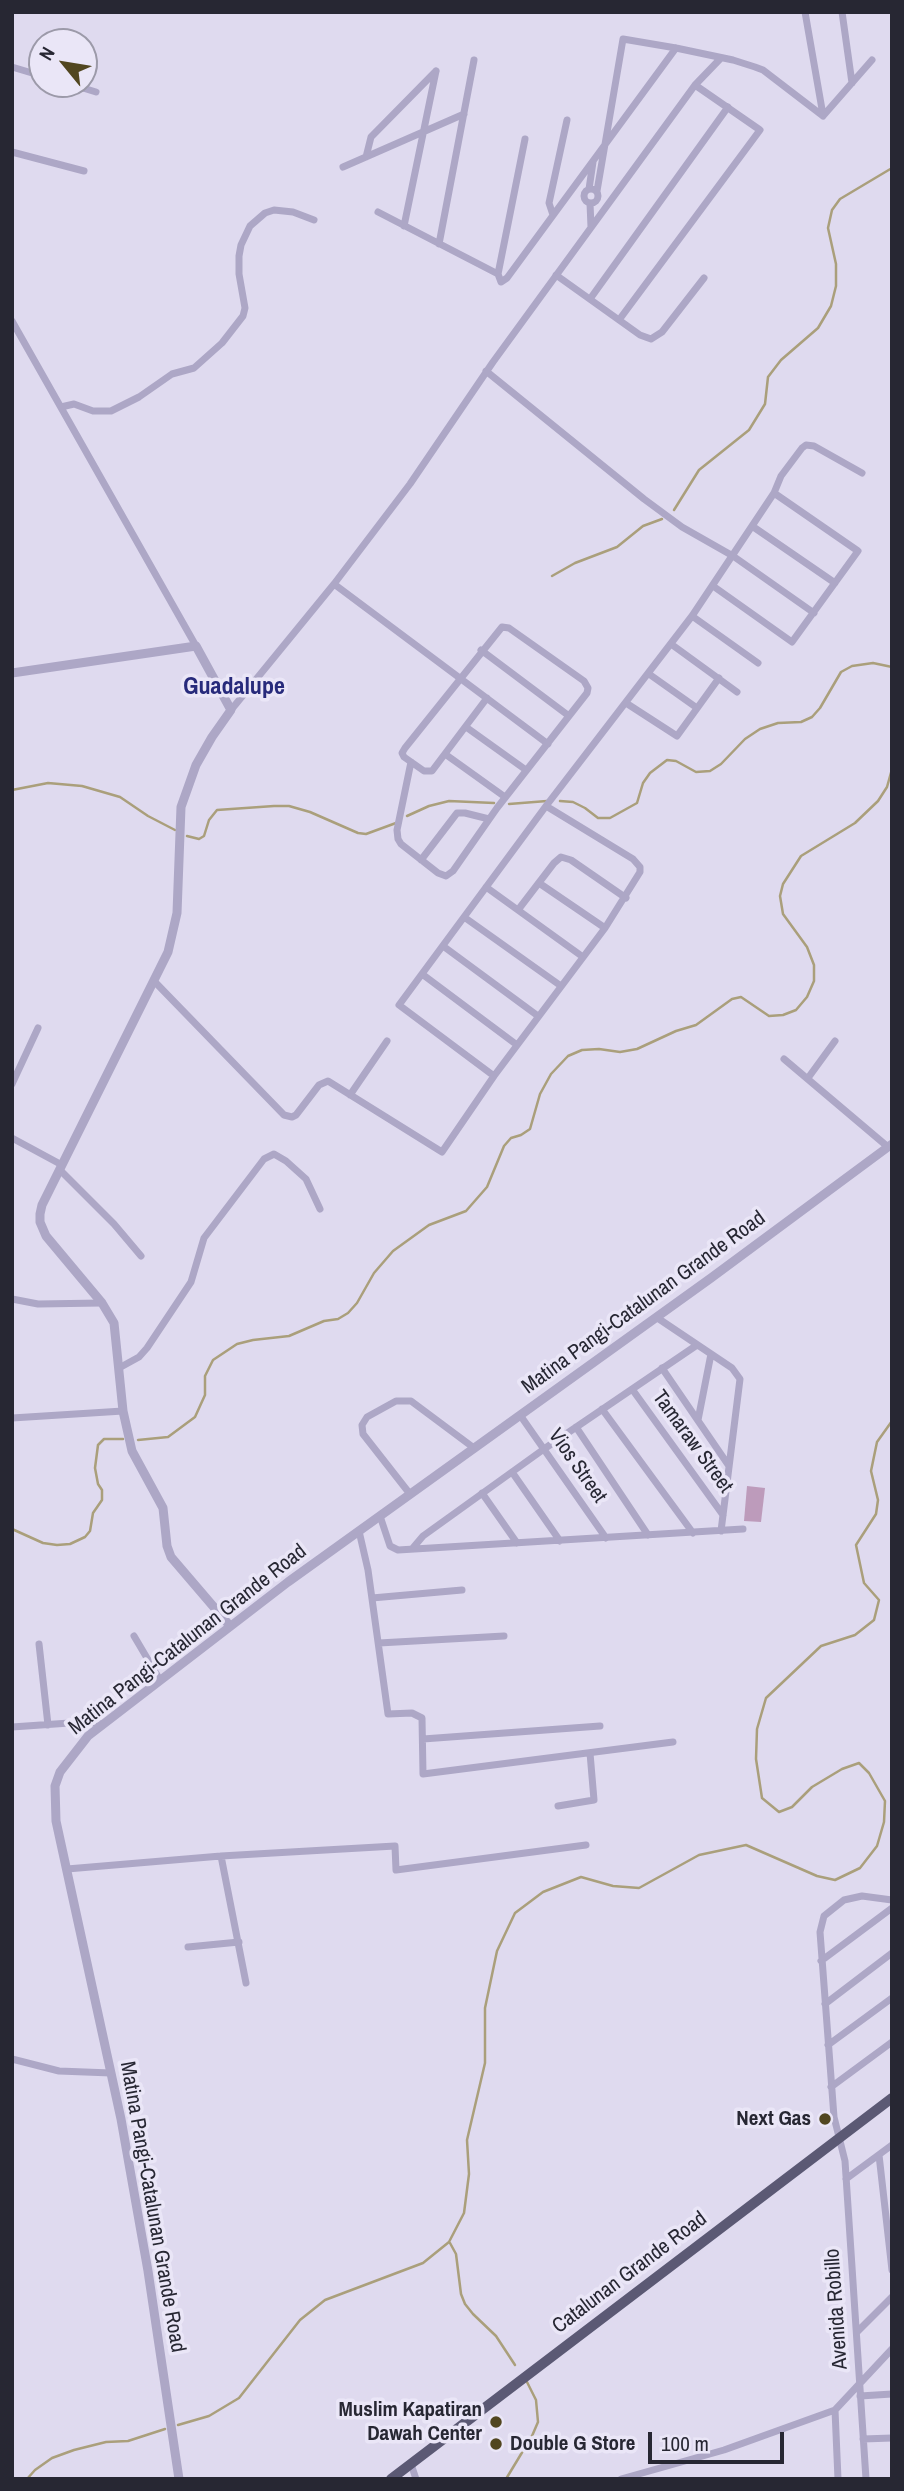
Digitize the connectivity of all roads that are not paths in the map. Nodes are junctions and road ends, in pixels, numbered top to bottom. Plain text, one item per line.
1 (805, 12) edge
2 (842, 12) edge
3 (676, 48) junction
4 (722, 58) junction
5 (474, 60) dead end
6 (872, 60) dead end
7 (852, 83) junction
8 (695, 85) junction
9 (728, 107) junction
10 (464, 114) junction
11 (823, 116) junction
12 (567, 120) dead end
13 (423, 132) junction
14 (525, 139) dead end
15 (603, 146) junction
16 (12, 152) edge
17 (366, 157) junction
18 (593, 161) junction
19 (343, 167) dead end
20 (84, 171) dead end
21 (593, 190) junction
22 (594, 202) junction
23 (606, 207) junction
24 (378, 212) dead end
25 (553, 215) junction
26 (314, 220) dead end
27 (404, 226) junction
28 (591, 227) junction
29 (439, 244) junction
30 (498, 274) junction
31 (556, 275) junction
32 (704, 278) dead end
33 (590, 299) junction
34 (619, 320) junction
35 (12, 321) edge
36 (486, 371) junction
37 (61, 407) junction
38 (862, 473) dead end
39 (774, 493) junction
40 (752, 526) junction
41 (733, 556) junction
42 (835, 583) junction
43 (334, 584) junction
44 (713, 586) junction
45 (814, 613) junction
46 (692, 617) junction
47 (671, 644) junction
48 (196, 646) junction
49 (481, 650) junction
50 (758, 663) dead end
51 (12, 673) edge
52 (649, 674) junction
53 (459, 678) junction
54 (719, 678) junction
55 (737, 692) dead end
56 (487, 698) junction
57 (626, 703) junction
58 (697, 708) junction
59 (231, 710) junction
60 (569, 716) junction
61 (466, 727) junction
62 (548, 744) junction
63 (445, 754) junction
64 (411, 762) junction
65 (526, 771) junction
66 (505, 797) junction
67 (546, 806) junction
68 (489, 819) junction
69 (421, 860) junction
70 (538, 883) junction
71 (486, 887) junction
72 (626, 898) junction
73 (518, 910) junction
74 (464, 917) junction
75 (605, 928) junction
76 (443, 946) junction
77 (583, 957) junction
78 (422, 974) junction
79 (154, 981) junction
80 (561, 986) junction
81 (538, 1016) junction
82 (38, 1028) dead end
83 (387, 1041) dead end
84 (835, 1041) dead end
85 (517, 1045) junction
86 (784, 1059) dead end
87 (494, 1076) junction
88 (808, 1078) junction
89 (12, 1084) edge
90 (350, 1094) junction
91 (12, 1138) edge
92 (890, 1145) edge
93 (61, 1168) junction
94 (320, 1209) dead end
95 (141, 1256) dead end
96 (12, 1300) edge
97 (102, 1303) junction
98 (656, 1317) junction
99 (697, 1345) junction
100 (711, 1354) junction
101 (119, 1368) junction
102 (662, 1368) junction
103 (632, 1389) junction
104 (603, 1409) junction
105 (123, 1410) junction
106 (520, 1415) junction
107 (12, 1418) edge
108 (698, 1420) junction
109 (576, 1427) junction
110 (474, 1448) junction
111 (544, 1449) junction
112 (729, 1466) junction
113 (512, 1472) junction
114 (482, 1493) junction
115 (410, 1494) junction
116 (723, 1515) junction
117 (380, 1516) junction
118 (744, 1530) dead end
119 (359, 1531) junction
120 (721, 1531) junction
121 (693, 1533) junction
122 (648, 1535) junction
123 (606, 1538) junction
124 (560, 1541) junction
125 (517, 1544) junction
126 (412, 1549) junction
127 (462, 1590) dead end
128 (372, 1598) junction
129 (230, 1626) junction
130 (134, 1636) dead end
131 (504, 1636) dead end
132 (379, 1643) junction
133 (39, 1644) dead end
134 (160, 1680) junction
135 (103, 1724) junction
136 (48, 1725) junction
137 (600, 1726) dead end
138 (12, 1727) edge
139 (423, 1739) junction
140 (673, 1742) dead end
141 (590, 1753) junction
142 (558, 1806) dead end
143 (586, 1845) dead end
144 (221, 1856) junction
145 (67, 1869) junction
146 (892, 1900) edge
147 (892, 1908) edge
148 (239, 1942) junction
149 (188, 1947) dead end
150 (892, 1953) edge
151 (821, 1961) junction
152 (246, 1983) dead end
153 (892, 1998) edge
154 (825, 2004) junction
155 (892, 2042) edge
156 (828, 2045) junction
157 (12, 2059) edge
158 (111, 2073) junction
159 (831, 2087) junction
160 (892, 2098) edge
161 (840, 2137) junction
162 (892, 2145) edge
163 (879, 2155) junction
164 (846, 2179) junction
165 (892, 2270) edge
166 (892, 2297) edge
167 (857, 2332) junction
168 (892, 2349) edge
169 (859, 2382) junction
170 (892, 2394) edge
171 (860, 2396) junction
172 (835, 2410) junction
173 (892, 2438) edge
174 (863, 2439) junction
175 (411, 2464) junction
176 (179, 2479) edge
177 (391, 2479) edge
178 (416, 2479) edge
179 (621, 2479) edge
180 (838, 2479) edge
181 (866, 2479) edge

1 - 11 street
2 - 7 street
3 - 4 street
3 - 15 street
3 - 15 street
4 - 8 street
4 - 11 street
5 - 10 street
6 - 7 street
7 - 11 street
8 - 9 street
8 - 23 street
9 - 33 street
9 - 34 street
10 - 13 street
10 - 29 street
12 - 25 street
13 - 17 street
13 - 17 street
13 - 27 street
14 - 30 street
15 - 18 street
15 - 21 street
16 - 20 street
17 - 19 street
18 - 21 street
18 - 25 street
21 - 22 street
21 - 22 street
22 - 23 street
22 - 28 street
23 - 28 street
24 - 27 street
25 - 30 street
26 - 37 street
27 - 29 street
28 - 31 street
29 - 30 street
31 - 33 street
31 - 36 street
32 - 34 street
33 - 34 street
35 - 37 street
36 - 41 street
36 - 43 street
37 - 48 street
38 - 39 street
39 - 40 street
39 - 42 street
40 - 41 street
40 - 42 street
41 - 44 street
41 - 45 street
42 - 45 street
43 - 53 street
43 - 59 street
44 - 45 street
44 - 46 street
46 - 47 street
46 - 50 street
47 - 52 street
47 - 54 street
48 - 51 street
48 - 59 street
49 - 53 street
49 - 60 street
49 - 60 street
52 - 57 street
52 - 58 street
53 - 56 street
53 - 64 street
54 - 55 street
54 - 58 street
56 - 61 street
56 - 62 street
57 - 58 street
57 - 67 street
59 - 79 street
60 - 62 street
61 - 63 street
61 - 65 street
62 - 65 street
63 - 64 street
63 - 66 street
64 - 69 street
65 - 66 street
66 - 68 street
67 - 71 street
67 - 72 street
68 - 69 street
68 - 69 street
70 - 72 street
70 - 73 street
70 - 75 street
71 - 73 street
71 - 74 street
72 - 75 street
73 - 77 street
74 - 76 street
74 - 80 street
75 - 77 street
76 - 78 street
76 - 81 street
77 - 80 street
78 - 85 street
78 - 87 street
79 - 90 street
79 - 93 street
80 - 81 street
81 - 85 street
82 - 89 street
83 - 90 street
84 - 88 street
85 - 87 street
86 - 88 street
87 - 90 street
88 - 92 street
91 - 93 street
92 - 98 street, Matina Pangi-Catalunan Grande Road
93 - 95 street
93 - 97 street
94 - 101 street
96 - 97 street
97 - 101 street
98 - 99 street
98 - 106 street, Matina Pangi-Catalunan Grande Road
99 - 100 street
99 - 102 street
100 - 108 street
100 - 112 street
101 - 105 street
102 - 103 street
102 - 108 street
103 - 104 street
103 - 116 street, Tamaraw Street
104 - 109 street
104 - 121 street
105 - 107 street
105 - 129 street
106 - 110 street, Matina Pangi-Catalunan Grande Road
106 - 111 street, Vios Street
108 - 112 street
109 - 111 street
109 - 122 street
110 - 115 street, Matina Pangi-Catalunan Grande Road
110 - 115 street
111 - 113 street
111 - 123 street, Vios Street
112 - 116 street
113 - 114 street
113 - 124 street
114 - 125 street
114 - 126 street
115 - 117 street, Matina Pangi-Catalunan Grande Road
116 - 120 street
117 - 119 street, Matina Pangi-Catalunan Grande Road
117 - 126 street
118 - 120 street
119 - 128 street
119 - 129 street, Matina Pangi-Catalunan Grande Road
120 - 121 street
121 - 122 street
122 - 123 street
123 - 124 street
124 - 125 street
125 - 126 street
127 - 128 street
128 - 132 street
129 - 134 street, Matina Pangi-Catalunan Grande Road
130 - 134 street
131 - 132 street
132 - 139 street
133 - 136 street
134 - 135 street, Matina Pangi-Catalunan Grande Road
135 - 136 street
135 - 145 street, Matina Pangi-Catalunan Grande Road
136 - 138 street
137 - 139 street
139 - 141 street
140 - 141 street
141 - 142 street
143 - 144 street
144 - 145 street
144 - 148 street
145 - 158 street, Matina Pangi-Catalunan Grande Road
146 - 151 street, Avenida Robillo
147 - 151 street
148 - 149 street
148 - 152 street
150 - 154 street
151 - 154 street, Avenida Robillo
153 - 156 street
154 - 156 street, Avenida Robillo
155 - 159 street
156 - 159 street, Avenida Robillo
157 - 158 street
158 - 176 street, Matina Pangi-Catalunan Grande Road
159 - 161 street, Avenida Robillo
160 - 161 main road, Catalunan Grande Road
161 - 164 street, Avenida Robillo
161 - 175 main road, Catalunan Grande Road
162 - 163 street
163 - 164 street
163 - 165 street
164 - 167 street, Avenida Robillo
166 - 167 street
167 - 169 street, Avenida Robillo
168 - 169 street
169 - 171 street, Avenida Robillo
169 - 172 street
170 - 171 street
171 - 174 street, Avenida Robillo
172 - 179 street
172 - 180 street
173 - 174 street
174 - 181 street, Avenida Robillo
175 - 177 main road, Catalunan Grande Road
175 - 178 street

